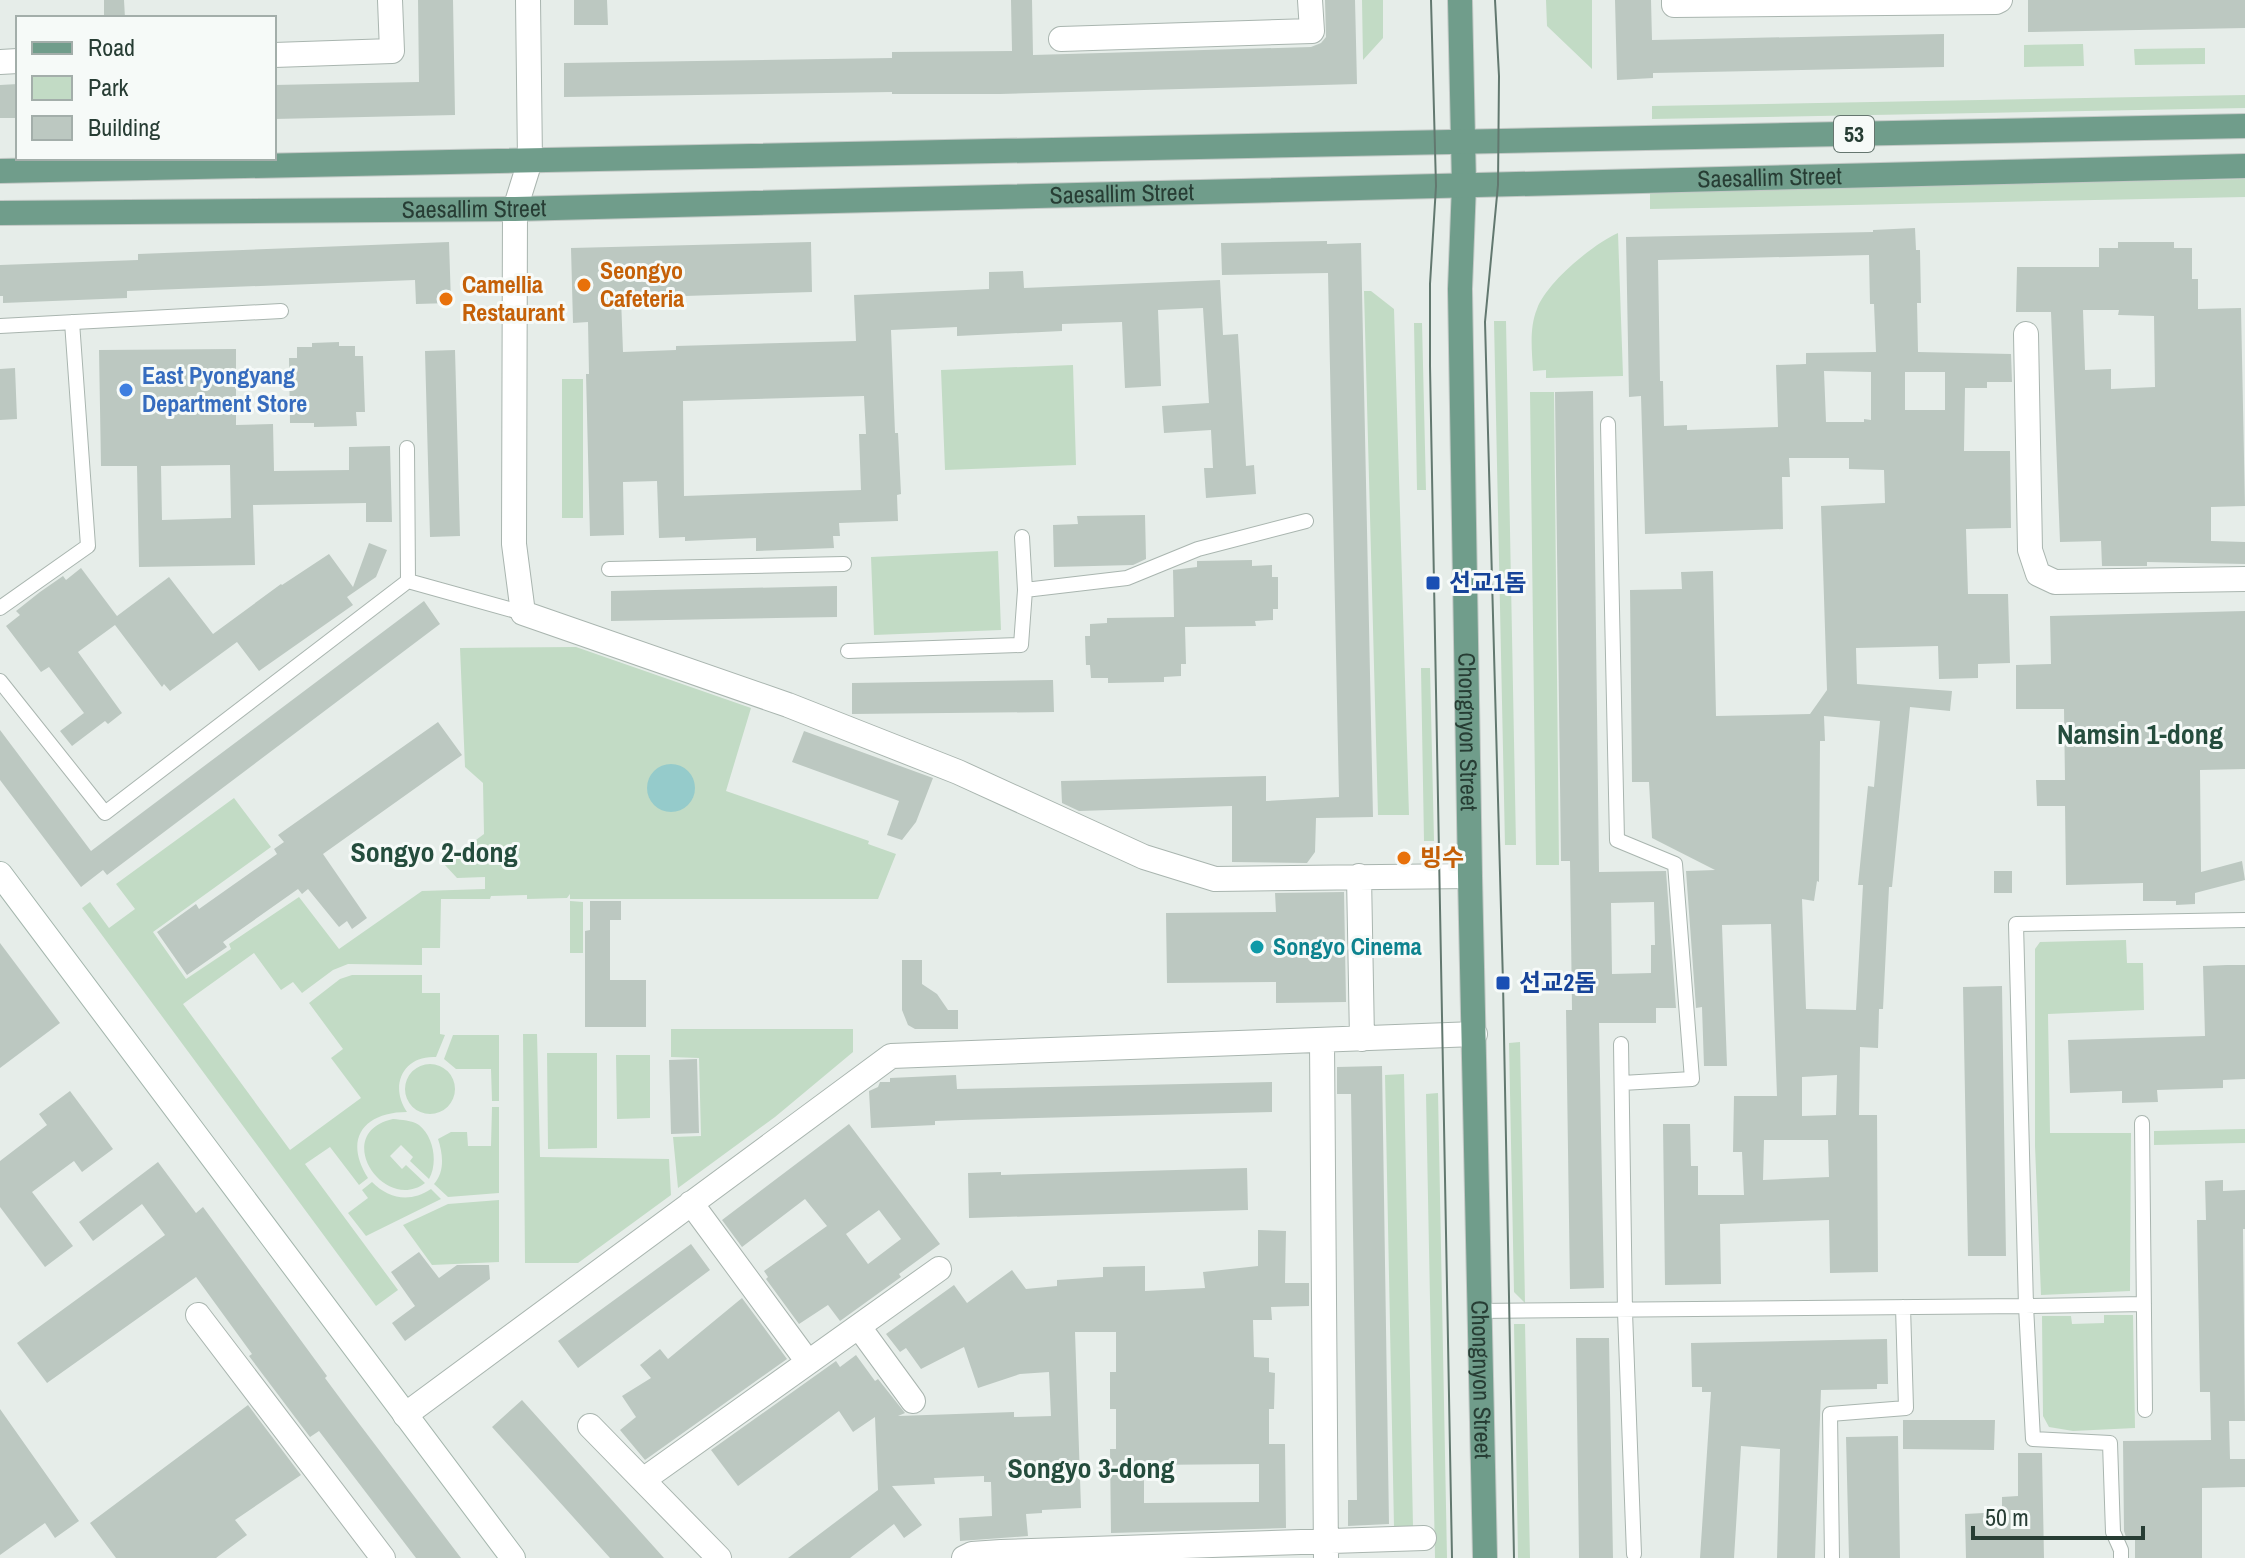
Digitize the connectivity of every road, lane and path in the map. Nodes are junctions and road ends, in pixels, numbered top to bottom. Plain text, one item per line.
1 (390, 0) edge
2 (528, 0) edge
3 (1310, 0) edge
4 (1460, 0) edge
5 (1674, 0) edge
6 (2000, 0) edge
7 (1061, 39) dead end
8 (276, 55) edge
9 (2245, 126) edge
10 (1463, 141) junction
11 (530, 161) junction
12 (2245, 166) edge
13 (0, 171) edge
14 (1464, 185) junction
15 (515, 209) junction
16 (0, 213) edge
17 (281, 311) dead end
18 (72, 322) junction
19 (0, 326) edge
20 (2026, 334) dead end
21 (1608, 424) dead end
22 (407, 448) dead end
23 (1306, 521) dead end
24 (1022, 537) dead end
25 (844, 564) dead end
26 (609, 569) dead end
27 (2245, 579) edge
28 (408, 581) junction
29 (1025, 590) junction
30 (0, 608) edge
31 (523, 613) junction
32 (848, 651) dead end
33 (0, 681) edge
34 (0, 874) edge
35 (1359, 876) junction
36 (1470, 876) junction
37 (2245, 920) edge
38 (1475, 1034) junction
39 (1362, 1039) junction
40 (1322, 1042) junction
41 (1621, 1044) dead end
42 (1622, 1083) junction
43 (2142, 1123) dead end
44 (691, 1203) junction
45 (939, 1269) dead end
46 (2144, 1304) junction
47 (2026, 1306) junction
48 (1903, 1307) junction
49 (1478, 1311) junction
50 (1625, 1312) junction
51 (198, 1315) dead end
52 (859, 1327) junction
53 (808, 1362) junction
54 (913, 1401) dead end
55 (2145, 1410) dead end
56 (405, 1415) junction
57 (590, 1426) dead end
58 (643, 1480) junction
59 (1424, 1538) dead end
60 (1327, 1549) edge
61 (1634, 1554) dead end
62 (383, 1558) edge
63 (513, 1558) edge
64 (719, 1558) edge
65 (964, 1558) edge
66 (1485, 1558) edge
67 (1832, 1558) edge
68 (2121, 1558) edge

1 - 8 street
2 - 11 street
3 - 7 street
4 - 10 main road, Chongnyon Street
5 - 6 street
9 - 10 main road, Saesallim Street / 53
10 - 11 main road, Saesallim Street
10 - 14 main road, Chongnyon Street
11 - 13 main road, Saesallim Street
11 - 15 street
12 - 14 main road, Saesallim Street / 53
14 - 15 main road, Saesallim Street
14 - 36 main road, Chongnyon Street
15 - 16 main road, Saesallim Street
15 - 31 street
17 - 18 lane
18 - 19 lane
18 - 30 lane
20 - 27 street
21 - 42 lane
22 - 28 lane
23 - 29 lane
24 - 29 lane
25 - 26 lane
28 - 31 lane
28 - 33 lane
29 - 32 lane
31 - 35 street
34 - 56 street
35 - 36 street
35 - 39 street
36 - 38 main road, Chongnyon Street
37 - 47 lane
38 - 39 street
38 - 49 main road, Chongnyon Street
39 - 40 street
40 - 44 street
40 - 60 street
41 - 42 lane
42 - 50 lane
43 - 46 lane
44 - 53 street
44 - 56 street
45 - 52 street
46 - 47 lane
46 - 55 lane
47 - 48 lane
47 - 68 lane
48 - 50 lane
48 - 67 lane
49 - 50 lane
49 - 66 main road, Chongnyon Street
50 - 61 lane
51 - 62 street
52 - 53 street
52 - 54 street
53 - 58 street
56 - 63 street
57 - 58 street
58 - 64 street
59 - 60 street
60 - 65 street

